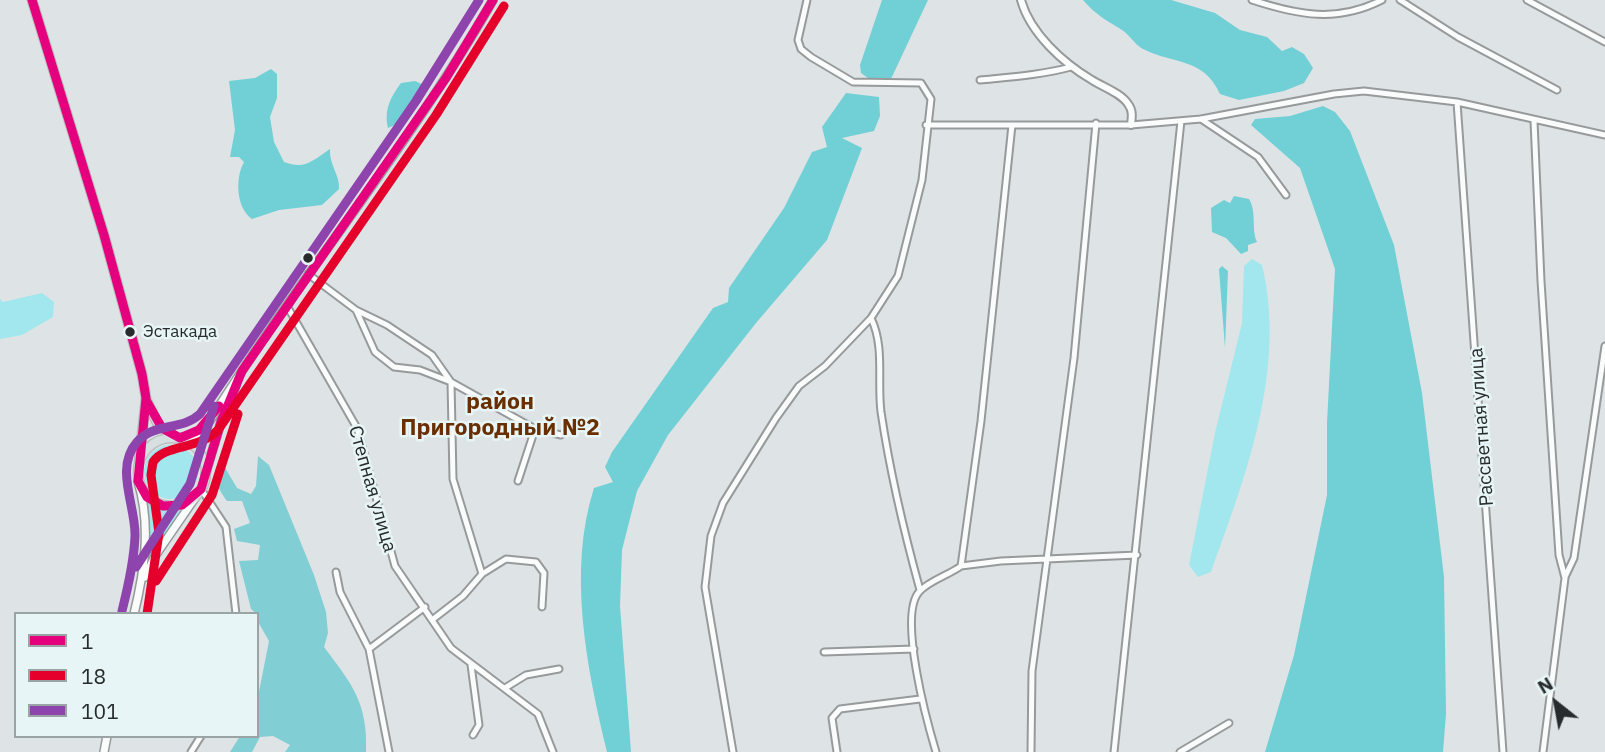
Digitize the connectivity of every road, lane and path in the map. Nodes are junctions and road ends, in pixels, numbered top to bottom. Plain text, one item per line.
1 (32, 0) edge
2 (494, 0) edge
3 (807, 0) edge
4 (1021, 0) edge
5 (1252, 0) edge
6 (1275, 0) edge
7 (1381, 0) edge
8 (1400, 0) edge
9 (1527, 0) edge
10 (1269, 6) junction
11 (1605, 42) edge
12 (1071, 67) junction
13 (980, 80) dead end
14 (1557, 90) dead end
15 (1457, 102) junction
16 (1202, 119) junction
17 (1181, 121) junction
18 (1534, 121) junction
19 (1096, 123) junction
20 (926, 125) junction
21 (1012, 125) junction
22 (1131, 125) junction
23 (1605, 135) edge
24 (1286, 195) dead end
25 (308, 274) junction
26 (287, 306) junction
27 (356, 310) junction
28 (871, 318) junction
29 (1605, 346) edge
30 (242, 371) junction
31 (452, 382) junction
32 (146, 398) junction
33 (535, 429) junction
34 (561, 435) dead end
35 (177, 438) junction
36 (139, 461) junction
37 (205, 475) junction
38 (138, 481) junction
39 (518, 481) dead end
40 (199, 492) junction
41 (1136, 555) junction
42 (1047, 559) junction
43 (961, 566) junction
44 (336, 572) dead end
45 (482, 574) junction
46 (1565, 578) junction
47 (140, 587) junction
48 (920, 590) junction
49 (425, 607) junction
50 (542, 607) dead end
51 (134, 612) edge
52 (236, 612) edge
53 (432, 620) junction
54 (369, 649) junction
55 (914, 649) junction
56 (824, 652) dead end
57 (471, 665) junction
58 (559, 669) dead end
59 (505, 688) junction
60 (920, 699) junction
61 (1229, 723) dead end
62 (474, 735) dead end
63 (389, 752) edge
64 (553, 752) edge
65 (733, 752) edge
66 (837, 752) edge
67 (936, 752) edge
68 (1031, 752) edge
69 (1114, 752) edge
70 (1180, 752) edge
71 (1503, 752) edge
72 (1543, 752) edge

1 - 32 main road
2 - 25 main road
3 - 20 street
4 - 12 street
5 - 10 street
6 - 10 street
7 - 10 street
8 - 14 street
9 - 11 street
12 - 13 street
12 - 22 street
15 - 16 street
15 - 18 street
15 - 71 street, Рассветная улица
16 - 17 street
16 - 24 street
17 - 22 street
17 - 41 street
18 - 23 street
18 - 46 street
19 - 21 street
19 - 22 street
19 - 42 street
20 - 21 street
20 - 28 street
21 - 43 street
25 - 26 main road
25 - 27 street
26 - 30 main road
26 - 49 street, Степная улица
27 - 31 street
27 - 31 street
28 - 48 street
28 - 65 street
29 - 46 street
30 - 35 main road
30 - 37 main road
31 - 33 street
31 - 45 street
32 - 35 main road
32 - 36 main road
33 - 34 street
33 - 39 street
35 - 36 main road
35 - 37 main road
36 - 38 main road
37 - 40 main road
38 - 40 main road
38 - 47 main road
40 - 47 main road
40 - 52 street
41 - 42 street
41 - 69 street
42 - 43 street
42 - 68 street
43 - 48 street
44 - 54 street
45 - 50 street
45 - 53 street
46 - 72 street
47 - 51 main road
48 - 55 street
49 - 53 street, Степная улица
49 - 54 street
53 - 57 street, Степная улица
54 - 63 street
55 - 56 street
55 - 60 street
57 - 59 street, Степная улица
57 - 62 street
58 - 59 street
59 - 64 street, Степная улица
60 - 66 street
60 - 67 street
61 - 70 street

